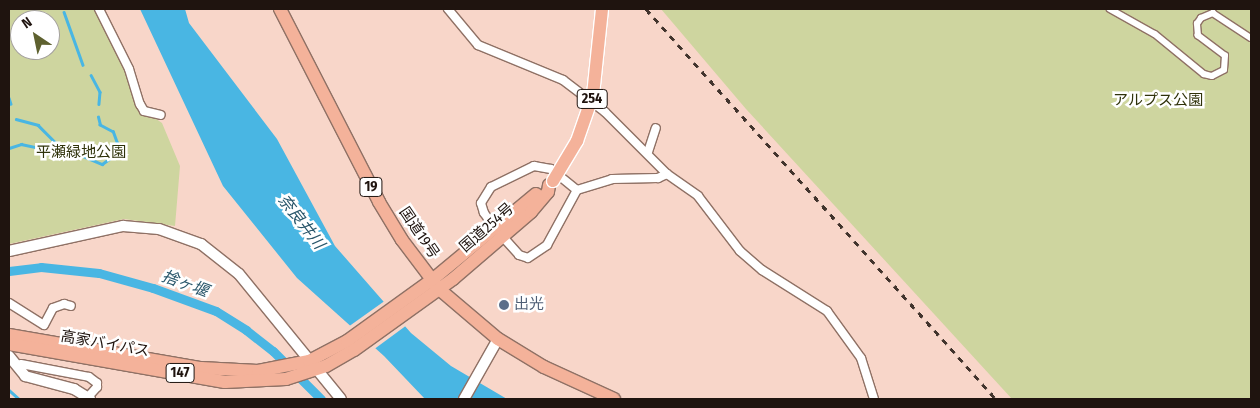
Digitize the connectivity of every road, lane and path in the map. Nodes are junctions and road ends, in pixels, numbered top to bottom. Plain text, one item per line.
1 (99, 9) edge
2 (280, 9) edge
3 (448, 9) edge
4 (602, 9) edge
5 (1110, 9) edge
6 (1251, 38) edge
7 (161, 116) dead end
8 (656, 128) dead end
9 (648, 152) junction
10 (667, 174) junction
11 (576, 190) junction
12 (499, 234) junction
13 (9, 251) edge
14 (430, 288) junction
15 (9, 303) edge
16 (71, 306) dead end
17 (9, 335) edge
18 (498, 339) junction
19 (9, 344) edge
20 (9, 357) edge
21 (21, 364) dead end
22 (314, 365) junction
23 (89, 398) edge
24 (341, 399) edge
25 (464, 399) edge
26 (614, 399) edge
27 (874, 399) edge

1 - 7 street
2 - 14 highway, 国道19号 / 19
3 - 9 street
4 - 12 highway, 国道254号 / 254, bridge
5 - 6 street
8 - 9 street
9 - 10 street
10 - 11 street
10 - 27 street
11 - 12 street
11 - 12 street
12 - 14 highway, 国道254号 / 254
13 - 22 street
14 - 18 highway, 国道19号 / 19
14 - 22 highway, 高家バイパス / 147
15 - 16 street
17 - 22 highway, 高家バイパス / 147
18 - 25 street
18 - 26 highway, 国道19号 / 19
19 - 22 highway, 高家バイパス / 147
20 - 23 street
21 - 23 street
22 - 24 street

